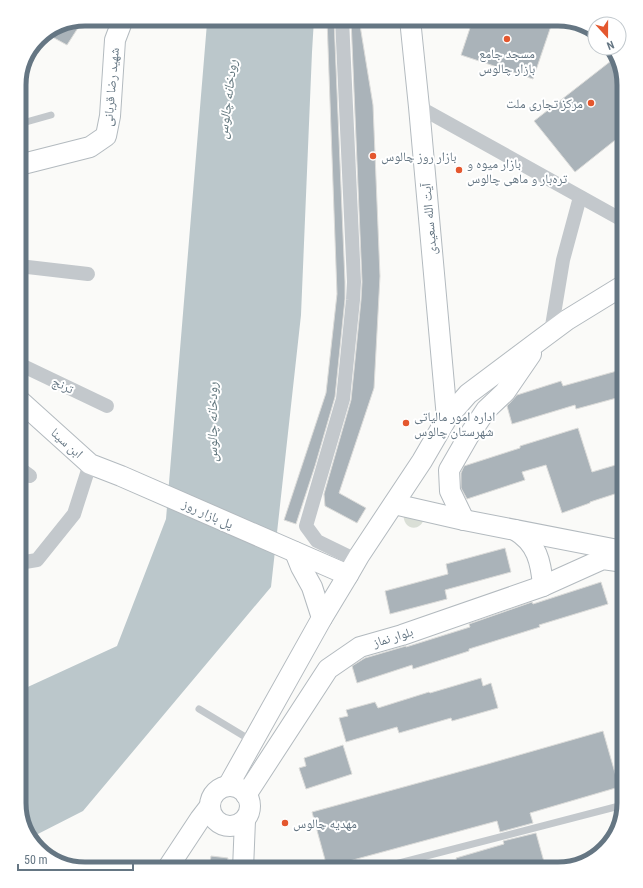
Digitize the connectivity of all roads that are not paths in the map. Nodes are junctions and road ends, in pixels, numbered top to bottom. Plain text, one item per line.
1 (120, 26) edge
2 (342, 26) edge
3 (411, 26) edge
4 (419, 107) junction
5 (51, 115) dead end
6 (26, 122) edge
7 (26, 163) edge
8 (580, 197) junction
9 (617, 217) edge
10 (26, 267) edge
11 (88, 274) dead end
12 (617, 289) edge
13 (546, 336) junction
14 (26, 367) edge
15 (26, 406) edge
16 (107, 406) dead end
17 (447, 418) junction
18 (90, 464) junction
19 (26, 473) edge
20 (30, 476) dead end
21 (121, 476) joint
22 (394, 504) junction
23 (464, 520) junction
24 (515, 530) junction
25 (617, 550) edge
26 (295, 552) junction
27 (617, 561) edge
28 (26, 562) edge
29 (352, 568) junction
30 (543, 586) junction
31 (322, 618) junction
32 (199, 710) dead end
33 (252, 742) junction
34 (228, 786) junction
35 (246, 795) junction
36 (210, 806) junction
37 (617, 807) edge
38 (231, 824) junction
39 (186, 842) junction
40 (172, 862) edge
41 (242, 862) edge
42 (403, 862) edge

1 - 7 main road, شهید رضا قربانی
2 - 29 street
3 - 4 main road, آیت الله سعیدی
4 - 8 street
4 - 17 main road, آیت الله سعیدی
5 - 6 lane
8 - 9 street
8 - 13 street
10 - 11 street
12 - 13 main road
13 - 17 main road
13 - 23 main road
14 - 16 street, ترنج
15 - 18 main road, ابن سینا
17 - 22 main road
18 - 21 main road, ابن سینا
18 - 28 street
19 - 20 street
21 - 26 main road, پل بازار روز
22 - 23 main road
22 - 29 main road
23 - 24 main road
24 - 25 main road
24 - 30 main road
26 - 29 main road
26 - 31 main road
27 - 30 main road, بلوار نماز
29 - 31 main road
30 - 35 main road, بلوار نماز
31 - 33 main road
32 - 33 lane
33 - 34 main road
34 - 35 main road
34 - 36 main road
35 - 38 main road
36 - 38 main road
36 - 39 main road
37 - 42 lane
38 - 39 main road
38 - 41 main road
39 - 40 main road

